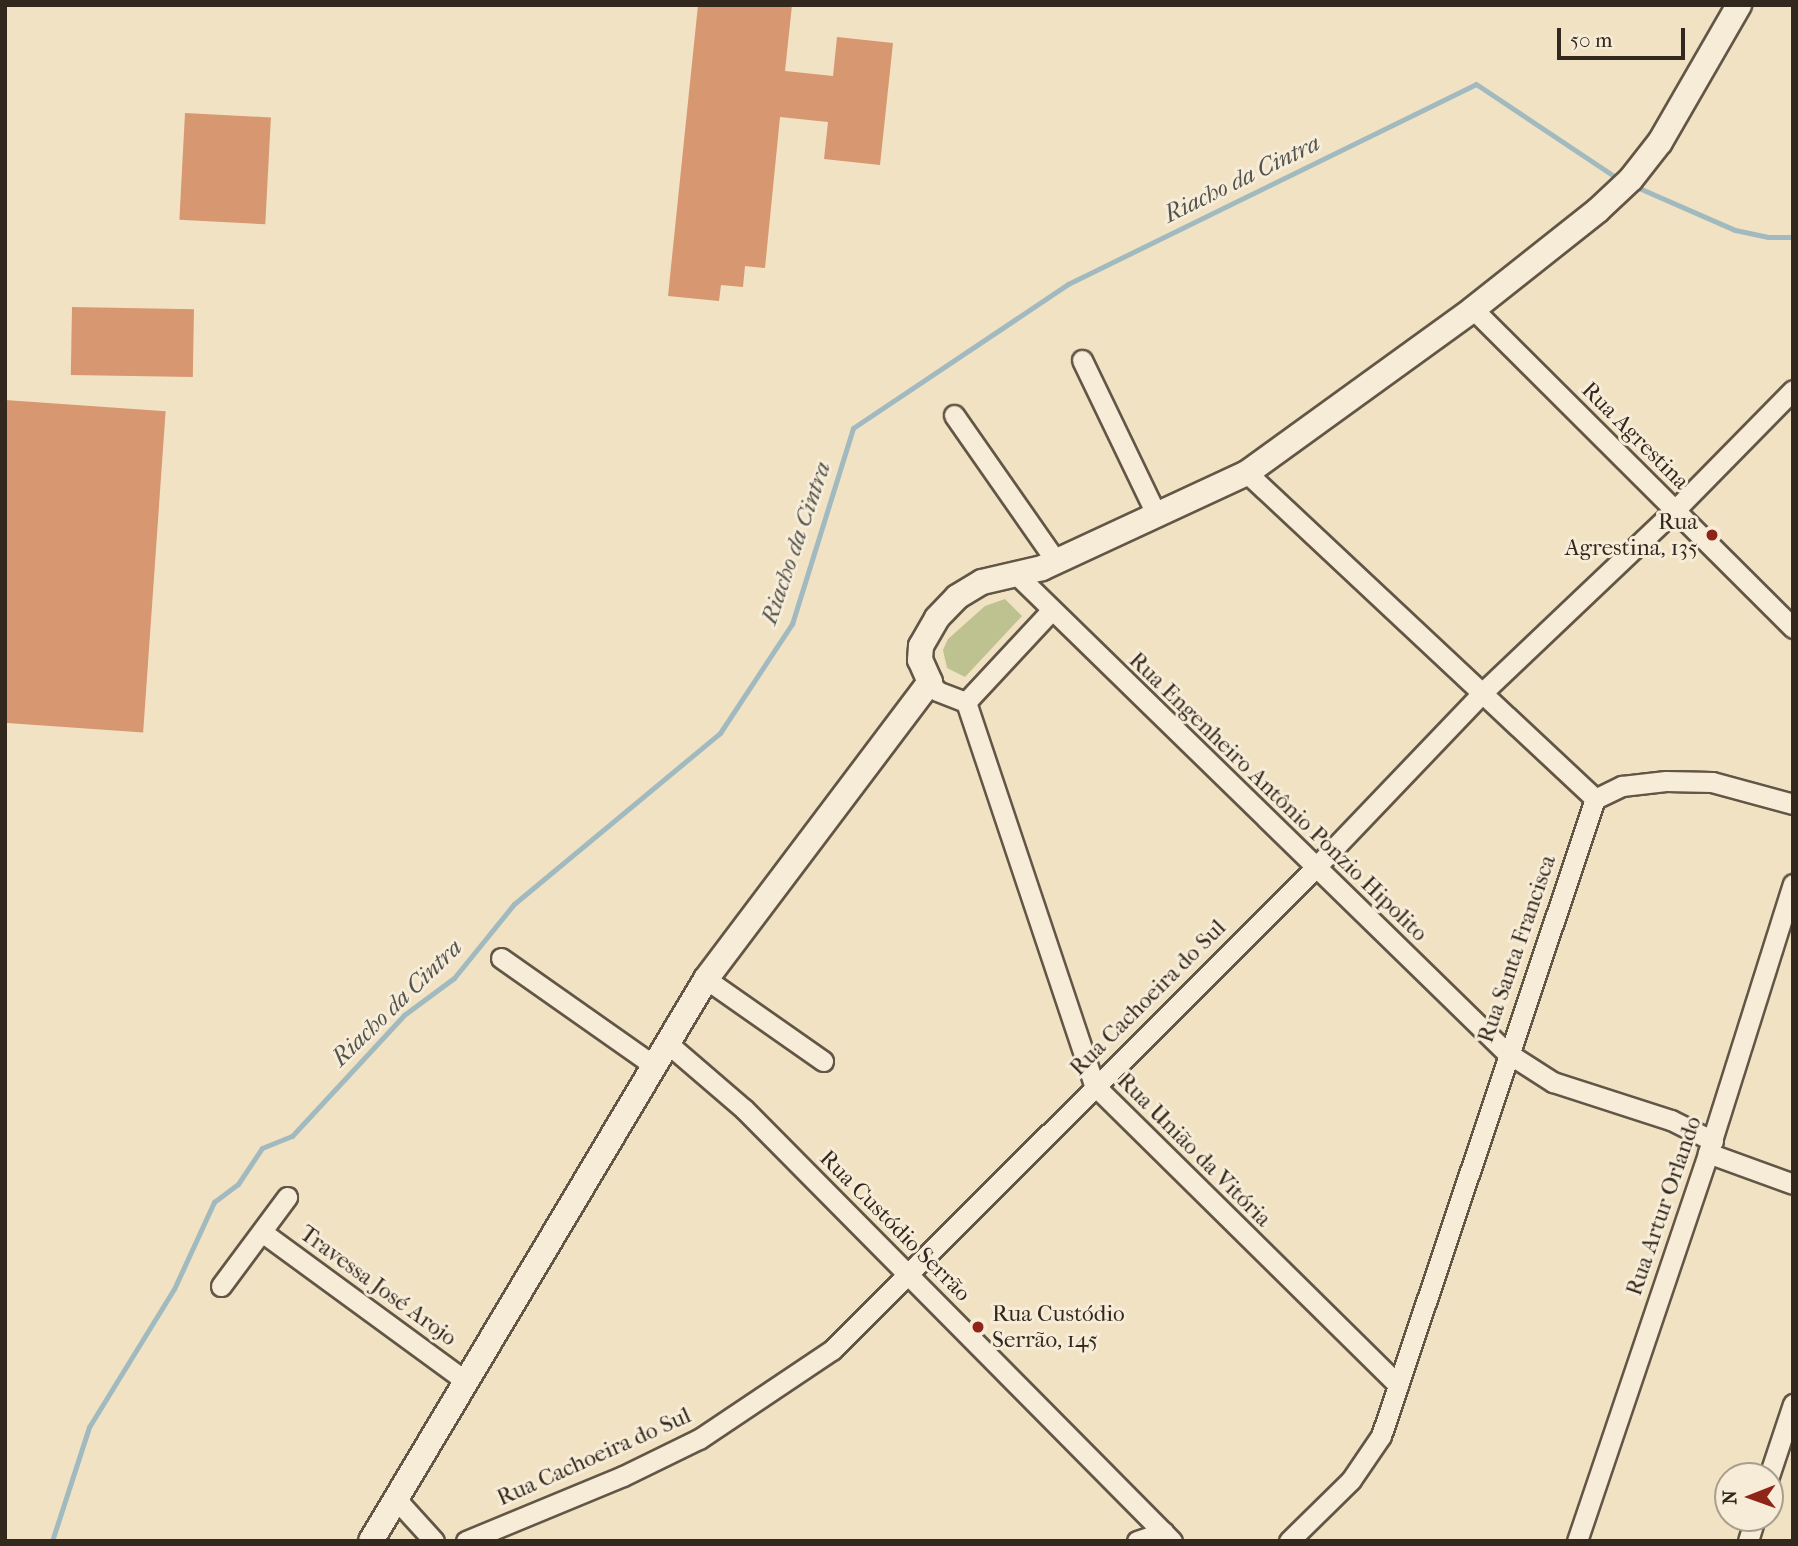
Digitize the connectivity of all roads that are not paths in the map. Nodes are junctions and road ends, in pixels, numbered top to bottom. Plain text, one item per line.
1 (1740, 5) edge
2 (1473, 309) junction
3 (1082, 360) dead end
4 (1793, 390) edge
5 (954, 415) dead end
6 (1247, 473) junction
7 (1675, 510) junction
8 (1156, 514) junction
9 (1056, 561) junction
10 (1017, 575) junction
11 (1051, 611) junction
12 (1793, 628) edge
13 (930, 682) junction
14 (1484, 691) junction
15 (966, 702) junction
16 (1595, 799) junction
17 (1793, 803) edge
18 (1315, 868) junction
19 (1793, 884) edge
20 (501, 958) dead end
21 (706, 979) junction
22 (666, 1042) junction
23 (1506, 1052) junction
24 (823, 1061) dead end
25 (653, 1065) junction
26 (1094, 1085) junction
27 (1711, 1147) junction
28 (1793, 1184) edge
29 (287, 1197) dead end
30 (262, 1232) junction
31 (907, 1273) junction
32 (221, 1286) dead end
33 (464, 1380) junction
34 (1398, 1385) junction
35 (1793, 1404) edge
36 (1786, 1446) edge
37 (1777, 1462) edge
38 (395, 1499) junction
39 (1167, 1536) edge
40 (371, 1541) edge
41 (434, 1541) edge
42 (466, 1541) edge
43 (1137, 1541) edge
44 (1289, 1541) edge
45 (1577, 1541) edge

1 - 2 street
2 - 6 street
2 - 7 street, Rua Agrestina
3 - 8 street
4 - 7 street, Rua Cachoeira do Sul
5 - 9 street
6 - 8 street
6 - 14 street
7 - 12 street, Rua Agrestina
7 - 14 street, Rua Cachoeira do Sul
8 - 9 street
9 - 10 street
10 - 11 street, Rua Engenheiro Antônio Ponzio Hipolito
10 - 13 street
11 - 15 street
11 - 18 street, Rua Engenheiro Antônio Ponzio Hipolito
13 - 15 street
13 - 21 street
14 - 16 street
14 - 18 street, Rua Cachoeira do Sul
15 - 26 street, Rua União da Vitória
16 - 17 street
16 - 23 street, Rua Santa Francisca
18 - 23 street, Rua Engenheiro Antônio Ponzio Hipolito
18 - 26 street, Rua Cachoeira do Sul
19 - 27 street, Rua Artur Orlando
20 - 25 street
21 - 22 street
21 - 24 street
22 - 25 street
22 - 31 street, Rua Custódio Serrão
23 - 27 street, Rua Engenheiro Antônio Ponzio Hipolito
23 - 34 street, Rua Santa Francisca
25 - 33 street
26 - 31 street, Rua Cachoeira do Sul
26 - 34 street, Rua União da Vitória
27 - 28 street, Rua Engenheiro Antônio Ponzio Hipolito
27 - 45 street, Rua Artur Orlando
29 - 30 street, Travessa José Arojo
30 - 32 street, Travessa José Arojo
30 - 33 street, Travessa José Arojo
31 - 39 street, Rua Custódio Serrão
31 - 42 street, Rua Cachoeira do Sul
33 - 38 street
34 - 44 street, Rua Santa Francisca
35 - 36 street
36 - 37 street
38 - 40 street
38 - 41 street
39 - 43 street

